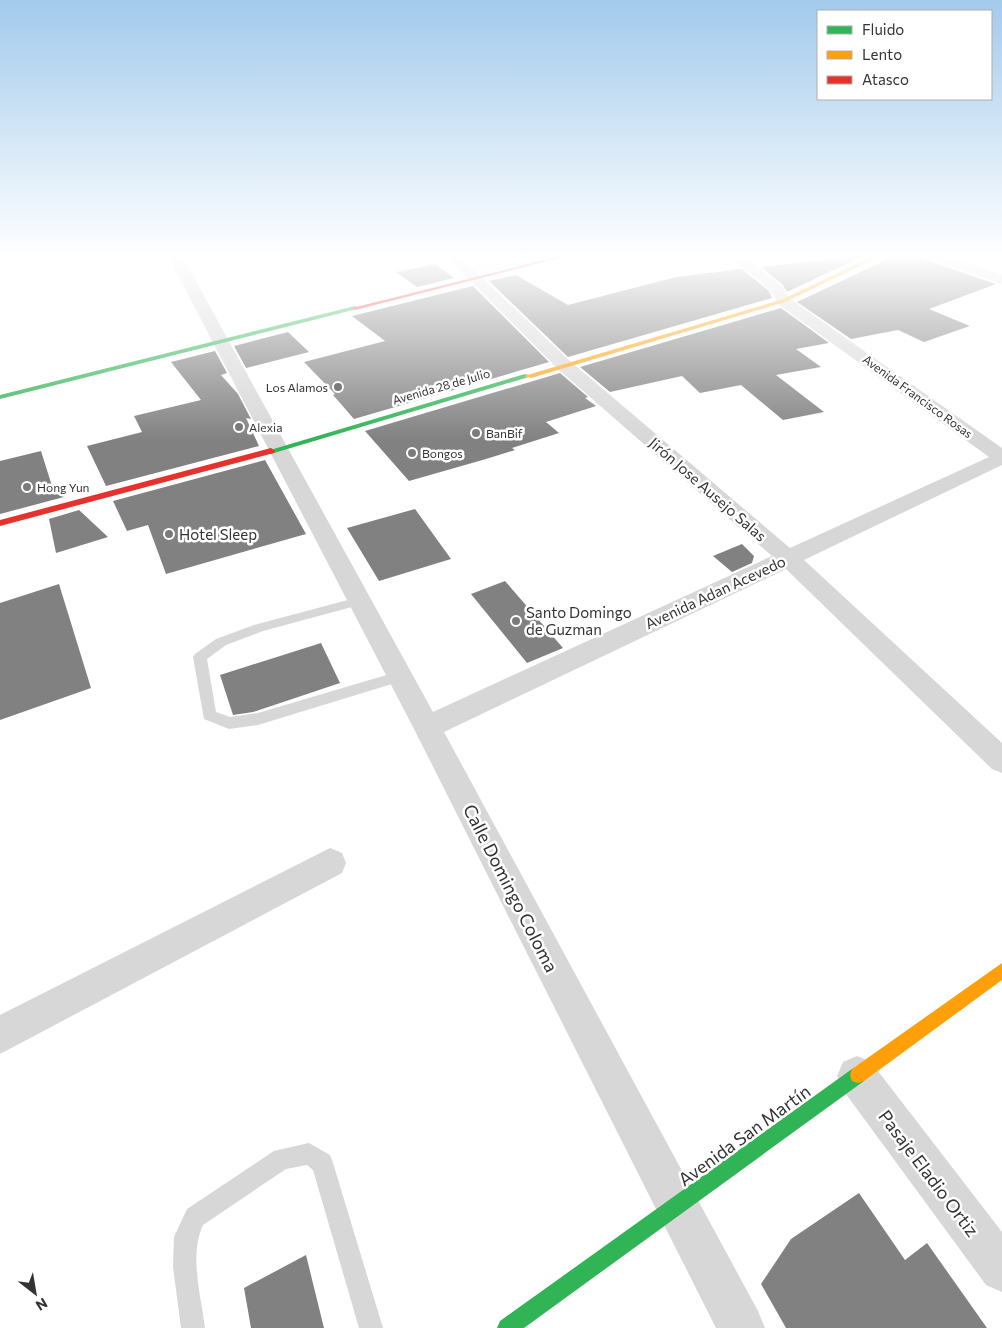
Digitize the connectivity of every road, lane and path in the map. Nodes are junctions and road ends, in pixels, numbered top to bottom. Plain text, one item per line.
1 (206, 316) edge
2 (288, 316) edge
3 (515, 316) edge
4 (732, 316) edge
5 (804, 316) edge
6 (215, 333) junction
7 (564, 365) junction
8 (0, 398) edge
9 (277, 449) junction
10 (1002, 457) edge
11 (0, 523) edge
12 (788, 558) junction
13 (360, 601) junction
14 (400, 676) junction
15 (427, 727) junction
16 (1002, 760) edge
17 (330, 863) dead end
18 (1002, 971) edge
19 (0, 1035) edge
20 (857, 1076) junction
21 (676, 1206) junction
22 (1002, 1269) edge
23 (193, 1328) edge
24 (371, 1328) edge
25 (507, 1328) edge
26 (741, 1328) edge

1 - 6 street, Calle Domingo Coloma
2 - 6 street
3 - 7 street, Jirón Jose Ausejo Salas
4 - 7 street, Avenida 28 de Julio
5 - 10 street, Avenida Francisco Rosas
6 - 8 street
6 - 9 street, Calle Domingo Coloma
7 - 9 street, Avenida 28 de Julio
7 - 12 street, Jirón Jose Ausejo Salas
9 - 11 street, Avenida 28 de Julio
9 - 13 street, Calle Domingo Coloma
10 - 12 street, Avenida Adan Acevedo
12 - 15 street, Avenida Adan Acevedo
12 - 16 street, Jirón Jose Ausejo Salas
13 - 14 street, Calle Domingo Coloma
13 - 14 lane
14 - 15 street, Calle Domingo Coloma
15 - 21 street, Calle Domingo Coloma
17 - 19 street
18 - 20 street, Avenida San Martín
20 - 21 street, Avenida San Martín
20 - 22 street, Pasaje Eladio Ortiz
21 - 25 street, Avenida San Martín
21 - 26 street, Calle Domingo Coloma
23 - 24 lane

